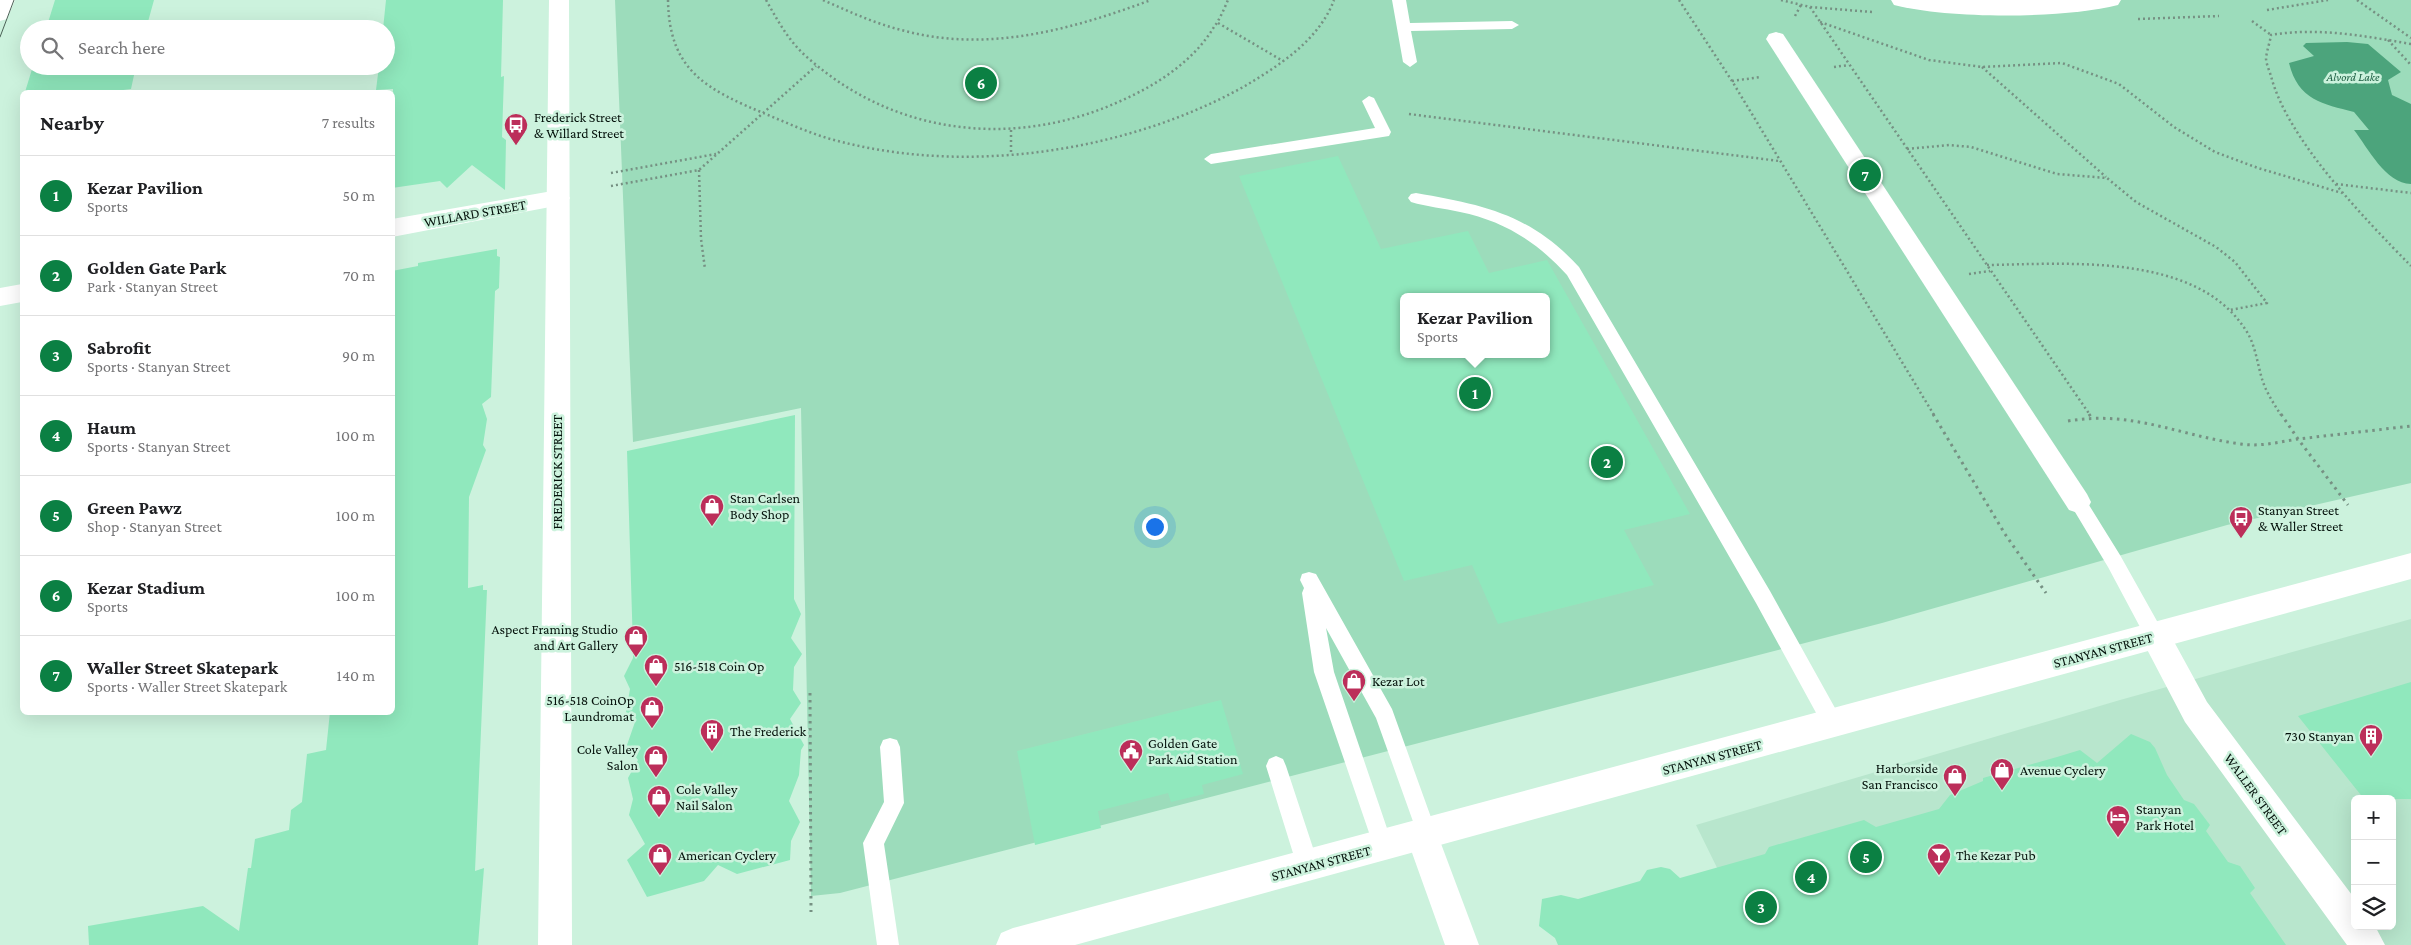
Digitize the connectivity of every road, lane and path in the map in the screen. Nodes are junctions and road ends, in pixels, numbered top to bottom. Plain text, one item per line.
1 (5, 0) edge
2 (559, 0) edge
3 (668, 0) edge
4 (766, 0) edge
5 (823, 0) edge
6 (1151, 0) edge
7 (1228, 0) edge
8 (1334, 0) edge
9 (1399, 0) edge
10 (1679, 0) edge
11 (1901, 0) edge
12 (2111, 0) edge
13 (2328, 0) edge
14 (2357, 0) edge
15 (1810, 7) dead end
16 (2267, 10) dead end
17 (0, 14) edge
18 (2252, 21) dead end
19 (1820, 22) junction
20 (1218, 23) junction
21 (1512, 25) dead end
22 (1404, 27) junction
23 (2271, 35) junction
24 (2411, 38) edge
25 (1776, 39) dead end
26 (2387, 40) junction
27 (2411, 44) edge
28 (1283, 61) junction
29 (1410, 62) dead end
30 (2411, 65) edge
31 (816, 66) junction
32 (1982, 67) junction
33 (1371, 105) joint
34 (763, 113) junction
35 (1011, 130) junction
36 (1907, 149) junction
37 (1011, 153) junction
38 (717, 154) junction
39 (1211, 159) dead end
40 (1780, 161) junction
41 (699, 170) junction
42 (611, 173) dead end
43 (2107, 178) junction
44 (2336, 184) junction
45 (611, 186) dead end
46 (2342, 193) junction
47 (2411, 193) edge
48 (558, 198) junction
49 (1416, 198) dead end
50 (395, 227) edge
51 (1986, 265) junction
52 (2411, 266) edge
53 (705, 269) dead end
54 (20, 293) edge
55 (0, 297) edge
56 (2229, 311) junction
57 (2091, 417) junction
58 (2084, 418) dead end
59 (2411, 426) edge
60 (2298, 439) junction
61 (2078, 502) joint
62 (2348, 505) dead end
63 (2411, 566) edge
64 (2046, 593) dead end
65 (2155, 636) junction
66 (810, 693) dead end
67 (1833, 724) junction
68 (890, 747) dead end
69 (1276, 766) dead end
70 (1424, 835) junction
71 (1384, 846) junction
72 (1308, 866) junction
73 (811, 912) dead end
74 (555, 945) edge
75 (888, 945) edge
76 (1013, 945) edge
77 (1462, 945) edge
78 (2368, 945) edge

1 - 17 main road
2 - 48 main road, FREDERICK STREET
3 - 34 path
4 - 31 path
5 - 6 path
7 - 20 path
8 - 28 path
9 - 22 lane
10 - 40 path
11 - 12 main road
13 - 16 path
14 - 24 path
15 - 19 path
18 - 23 path
19 - 32 path
19 - 36 path
20 - 28 path
20 - 35 path
21 - 22 lane
22 - 29 lane
23 - 26 path
23 - 44 path
25 - 61 street
26 - 27 path
26 - 30 path
28 - 37 path
31 - 34 path
31 - 35 path
32 - 43 path
32 - 46 path
33 - 39 lane
33 - 40 path
34 - 37 path
34 - 38 path
35 - 37 path
36 - 43 path
36 - 51 path
38 - 41 path
38 - 42 path
40 - 64 path
41 - 45 path
41 - 53 path
43 - 56 path
44 - 46 path
44 - 47 path
46 - 52 path
48 - 50 main road, WILLARD STREET
48 - 74 main road, FREDERICK STREET
49 - 67 lane
51 - 56 path
51 - 57 path
54 - 55 main road
56 - 60 path
57 - 58 path
57 - 60 path
59 - 60 path
60 - 62 path
61 - 65 lane
63 - 65 main road, STANYAN STREET
65 - 67 main road, STANYAN STREET
65 - 78 main road, WALLER STREET
66 - 73 path
67 - 70 main road, STANYAN STREET
68 - 75 lane
69 - 72 lane
70 - 71 main road, STANYAN STREET
70 - 71 lane
70 - 77 main road
71 - 72 main road, STANYAN STREET
72 - 76 main road, STANYAN STREET

